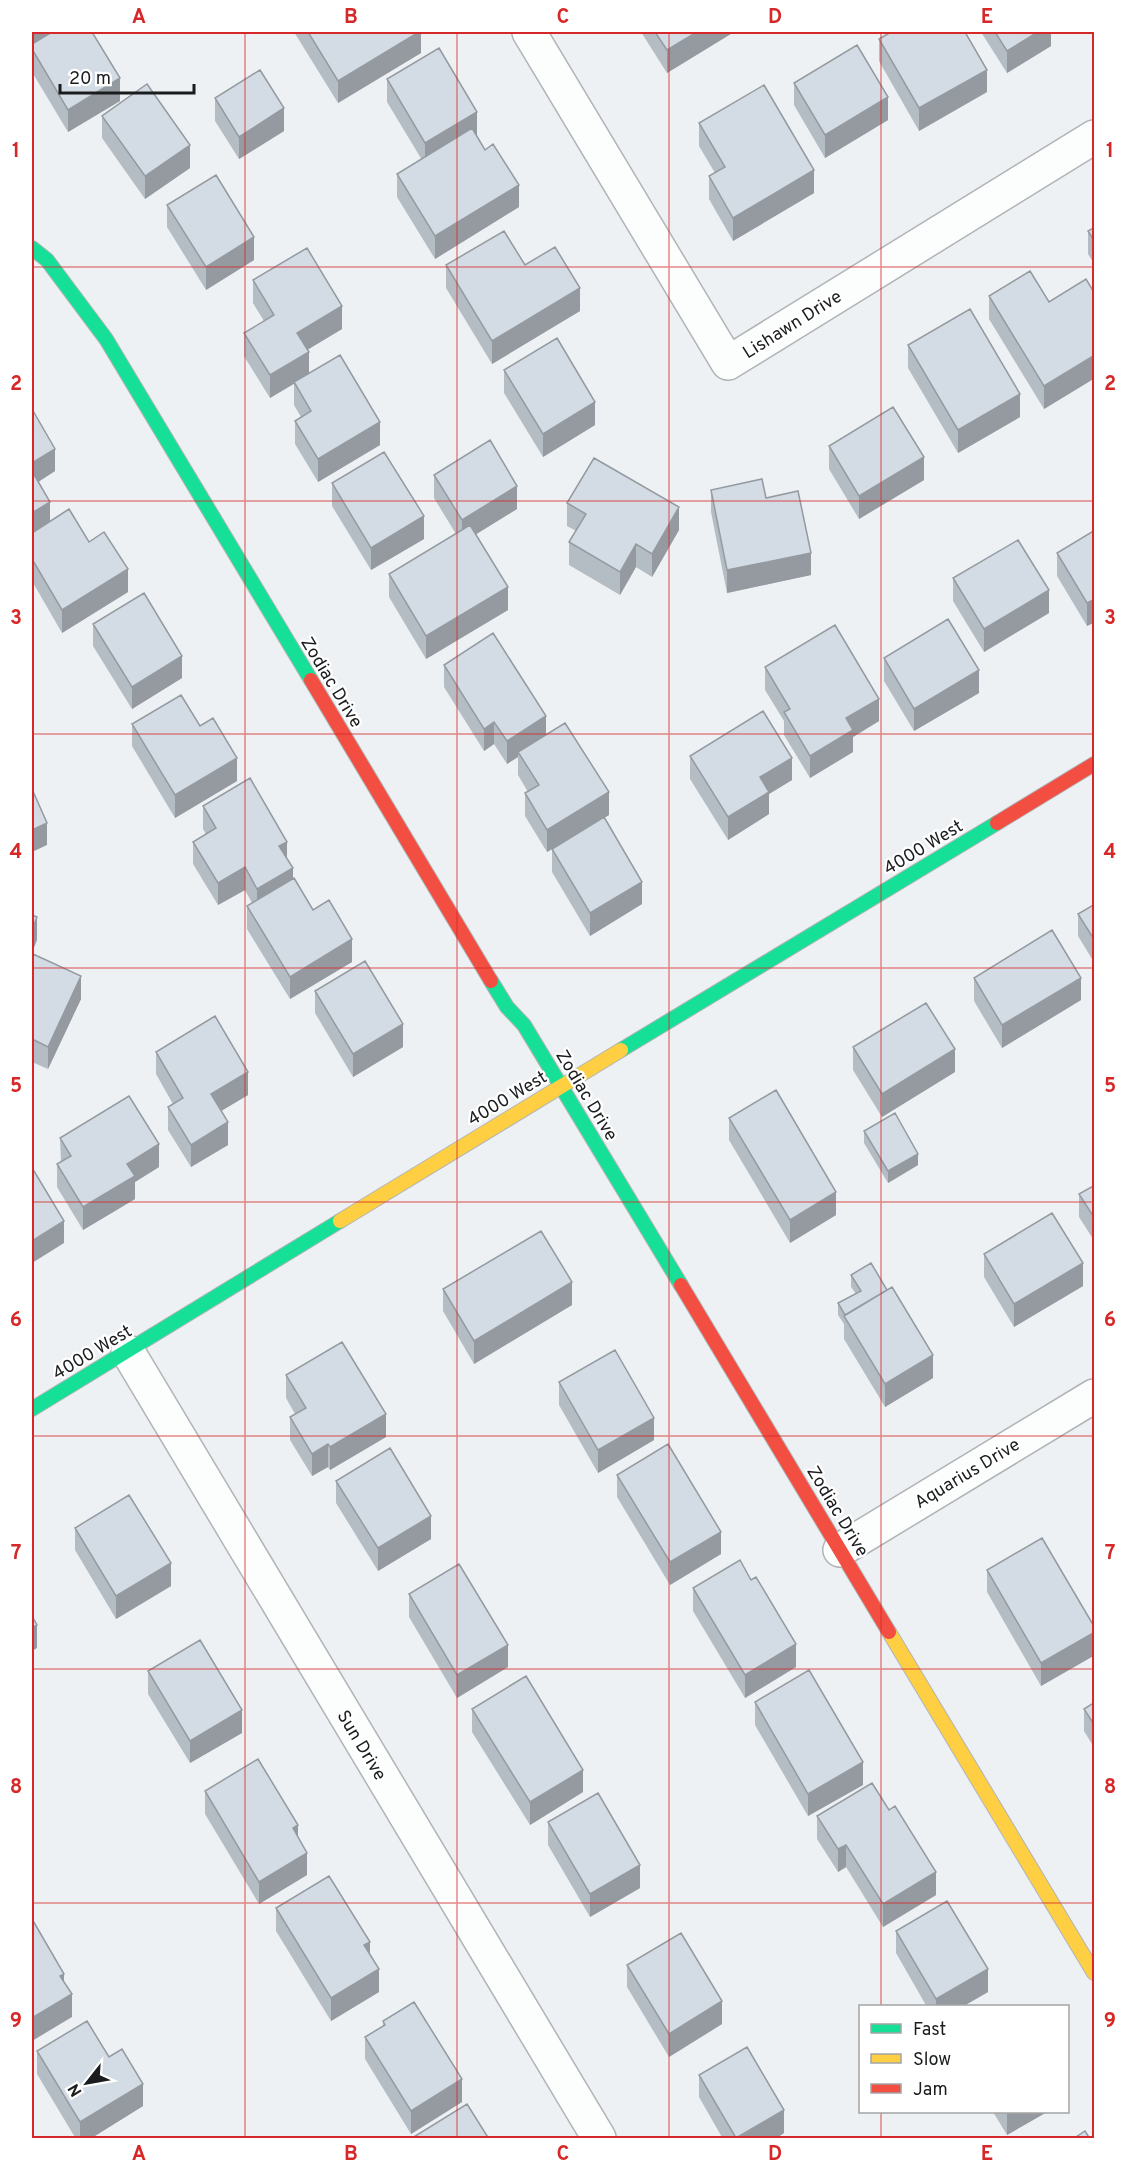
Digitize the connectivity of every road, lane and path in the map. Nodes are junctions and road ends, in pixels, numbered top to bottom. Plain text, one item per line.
1 (529, 32) edge
2 (1095, 137) edge
3 (32, 248) edge
4 (1095, 764) edge
5 (561, 1086) junction
6 (128, 1352) junction
7 (1095, 1396) edge
8 (32, 1409) edge
9 (840, 1550) junction
10 (1095, 1973) edge
11 (599, 2139) edge

1 - 2 street, Lishawn Drive
3 - 5 street, Zodiac Drive
4 - 5 street, 4000 West
5 - 6 street, 4000 West
5 - 9 street, Zodiac Drive
6 - 8 street, 4000 West
6 - 11 street, Sun Drive
7 - 9 street, Aquarius Drive
9 - 10 street, Zodiac Drive

